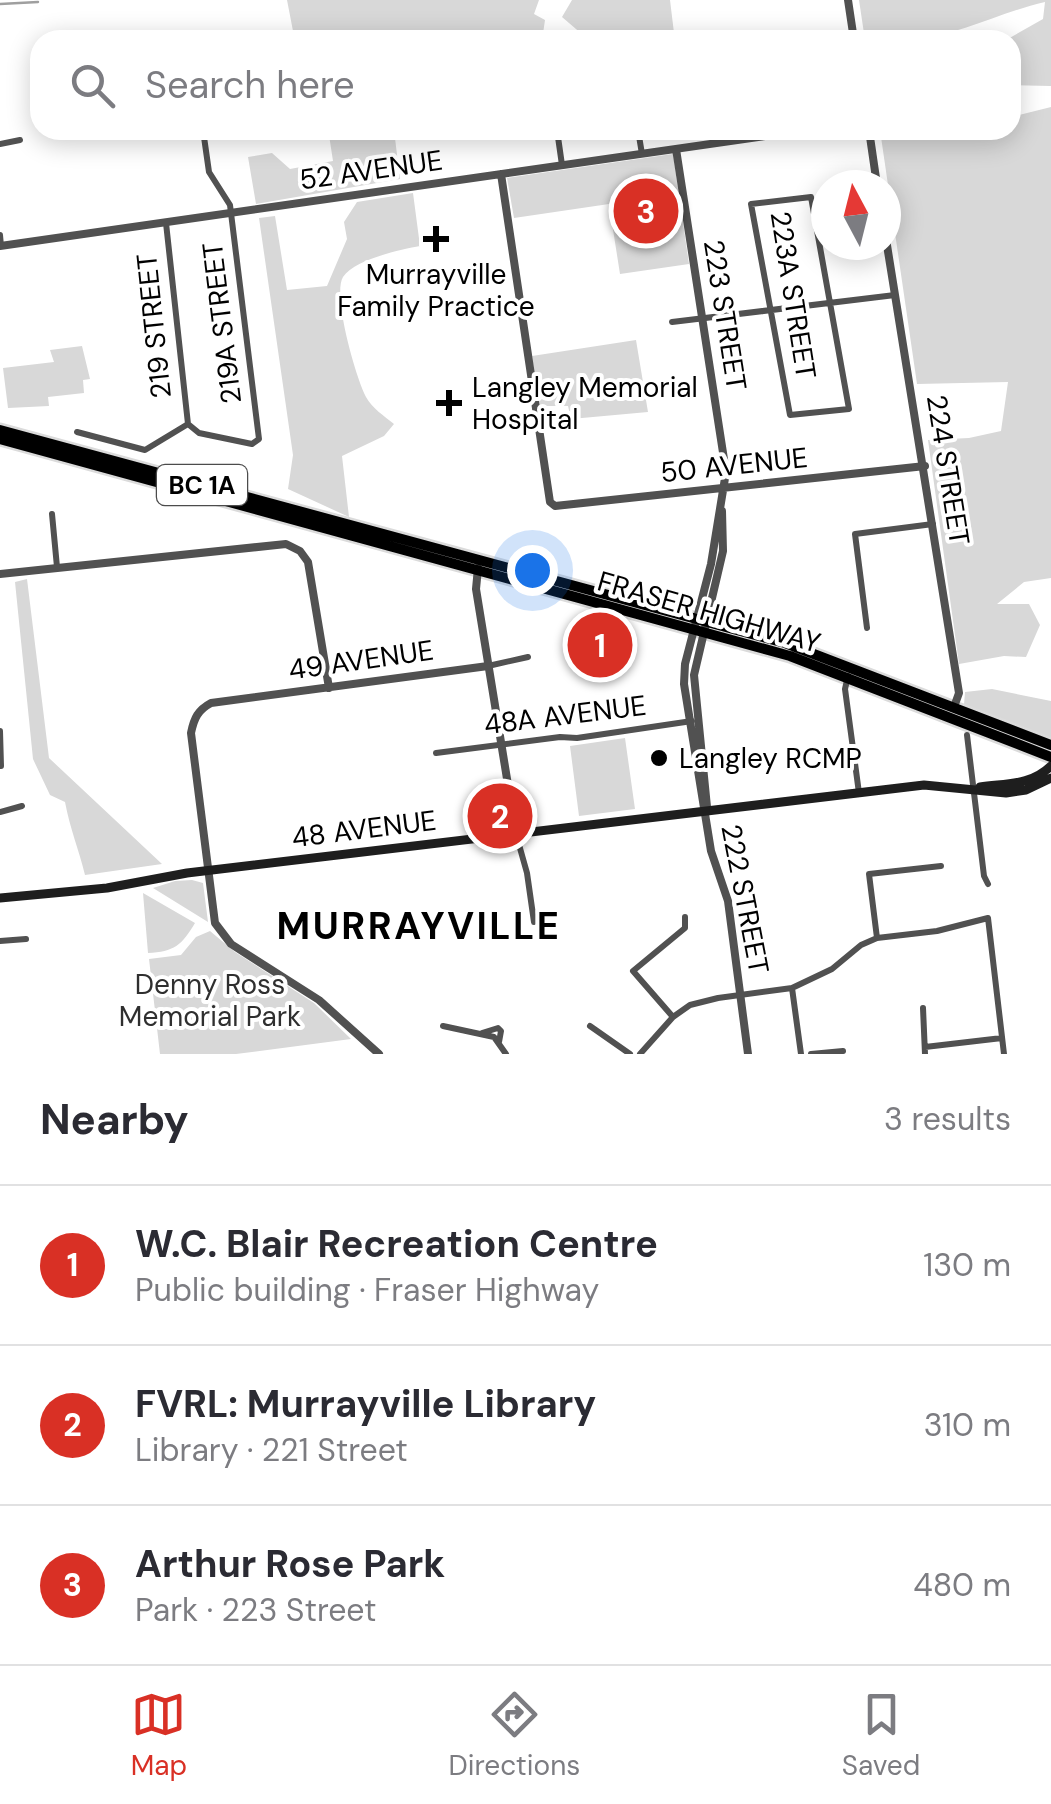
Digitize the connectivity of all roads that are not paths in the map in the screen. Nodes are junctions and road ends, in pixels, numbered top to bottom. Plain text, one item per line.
1 (848, 0) edge
2 (852, 30) edge
3 (20, 140) dead end
4 (204, 140) edge
5 (558, 140) edge
6 (640, 140) edge
7 (723, 140) edge
8 (871, 140) edge
9 (0, 144) edge
10 (676, 149) junction
11 (642, 154) junction
12 (562, 165) junction
13 (876, 170) edge
14 (500, 174) junction
15 (231, 213) junction
16 (166, 223) junction
17 (0, 235) edge
18 (1, 246) edge
19 (889, 260) edge
20 (895, 294) junction
21 (831, 303) junction
22 (772, 310) junction
23 (703, 318) junction
24 (672, 322) dead end
25 (188, 424) junction
26 (0, 430) edge
27 (77, 432) dead end
28 (0, 439) edge
29 (925, 466) junction
30 (723, 489) junction
31 (52, 514) dead end
32 (934, 524) junction
33 (57, 567) junction
34 (478, 568) junction
35 (0, 574) edge
36 (700, 624) junction
37 (867, 628) dead end
38 (528, 657) dead end
39 (488, 666) junction
40 (848, 676) junction
41 (329, 688) junction
42 (954, 707) junction
43 (694, 721) junction
44 (0, 731) edge
45 (967, 734) dead end
46 (501, 745) junction
47 (1051, 745) edge
48 (436, 753) dead end
49 (1051, 757) edge
50 (0, 766) edge
51 (1051, 766) edge
52 (1051, 778) edge
53 (973, 789) junction
54 (859, 792) junction
55 (22, 806) dead end
56 (706, 811) junction
57 (0, 812) edge
58 (516, 834) junction
59 (941, 866) dead end
60 (207, 871) junction
61 (988, 884) dead end
62 (0, 898) edge
63 (685, 917) dead end
64 (534, 922) dead end
65 (876, 938) junction
66 (26, 939) dead end
67 (0, 942) edge
68 (838, 964) junction
69 (845, 973) dead end
70 (792, 988) junction
71 (740, 995) junction
72 (923, 1008) dead end
73 (673, 1017) junction
74 (443, 1026) dead end
75 (590, 1026) dead end
76 (1002, 1038) junction
77 (925, 1050) edge
78 (843, 1051) dead end
79 (378, 1054) edge
80 (506, 1054) edge
81 (630, 1054) edge
82 (640, 1054) edge
83 (748, 1054) edge
84 (801, 1054) edge
85 (811, 1054) edge
86 (1004, 1054) edge

1 - 2 street
3 - 9 street
4 - 15 street, 219A STREET
5 - 12 street
6 - 11 street
7 - 10 street, 52 AVENUE
8 - 13 street
10 - 11 street, 52 AVENUE
10 - 23 street, 223 STREET
11 - 12 street, 52 AVENUE
12 - 14 street, 52 AVENUE
14 - 15 street, 52 AVENUE
14 - 30 street, 50 AVENUE
15 - 16 street, 52 AVENUE
15 - 25 street, 219A STREET
16 - 18 street, 52 AVENUE
16 - 25 street, 219 STREET
17 - 18 street
19 - 20 street, 224 STREET
20 - 21 street
20 - 29 street, 224 STREET
21 - 22 street
21 - 22 street, 223A STREET
21 - 22 street, 223A STREET
22 - 23 street
23 - 24 street
23 - 30 street, 223 STREET
25 - 27 street
26 - 36 main road, FRASER HIGHWAY / BC 1A
28 - 34 main road, FRASER HIGHWAY / BC 1A
29 - 30 street, 50 AVENUE
29 - 32 street, 224 STREET
30 - 36 street, 222 STREET
31 - 33 street
32 - 37 street
32 - 42 street, 224 STREET
33 - 35 street
33 - 41 street
34 - 36 main road, FRASER HIGHWAY / BC 1A
34 - 39 street
36 - 40 main road, FRASER HIGHWAY / BC 1A
36 - 42 main road, FRASER HIGHWAY / BC 1A
36 - 43 street, 222 STREET
38 - 39 street, 49 AVENUE
39 - 41 street, 49 AVENUE
39 - 46 street
40 - 49 main road, FRASER HIGHWAY / BC 1A
40 - 54 street
41 - 60 street, 49 AVENUE
42 - 47 main road, FRASER HIGHWAY / BC 1A
43 - 46 street, 48A AVENUE
43 - 56 street, 222 STREET
44 - 50 street
45 - 53 street
46 - 48 street, 48A AVENUE
46 - 58 street
51 - 53 main road, 48 AVENUE
52 - 53 main road, 48 AVENUE
53 - 54 main road, 48 AVENUE
53 - 61 street
54 - 56 main road, 48 AVENUE
55 - 57 street
56 - 58 main road, 48 AVENUE
56 - 71 street, 222 STREET
58 - 60 main road, 48 AVENUE
58 - 64 street
59 - 65 street
60 - 62 main road, 48 AVENUE
60 - 79 street
63 - 73 street
65 - 68 street
65 - 76 street
66 - 67 street
68 - 69 street
68 - 70 street
70 - 71 street
70 - 84 street
71 - 73 street
71 - 83 street, 222 STREET
72 - 77 street
73 - 82 street
74 - 80 street
75 - 81 street
76 - 77 street
76 - 86 street
78 - 85 street

